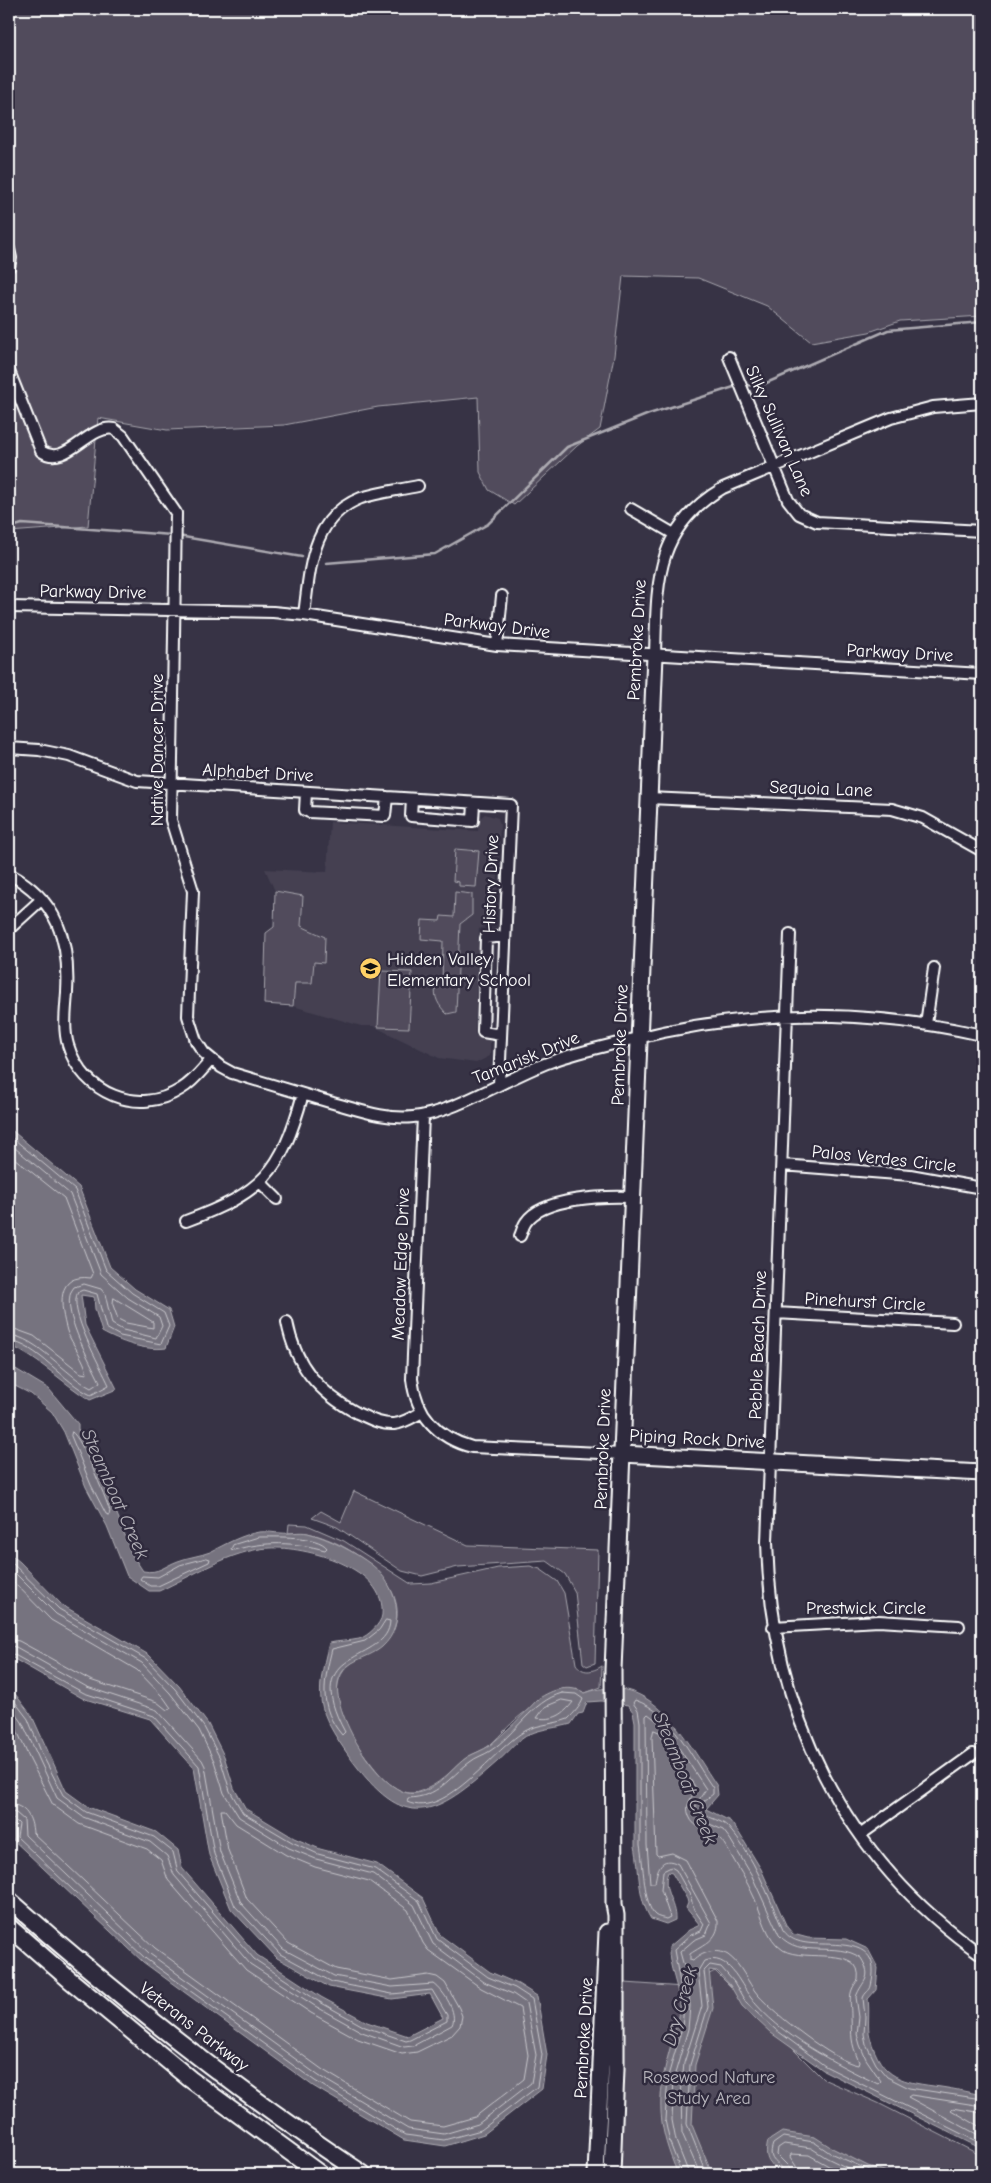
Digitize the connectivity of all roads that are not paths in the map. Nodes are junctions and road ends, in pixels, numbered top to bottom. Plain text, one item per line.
1 (9, 249) edge
2 (9, 267) edge
3 (729, 357) dead end
4 (9, 371) edge
5 (982, 402) edge
6 (774, 466) junction
7 (418, 486) dead end
8 (631, 509) dead end
9 (982, 531) edge
10 (674, 534) junction
11 (502, 596) dead end
12 (9, 607) edge
13 (174, 610) junction
14 (304, 615) junction
15 (497, 646) junction
16 (655, 655) junction
17 (982, 674) edge
18 (9, 748) edge
19 (171, 784) junction
20 (306, 792) junction
21 (387, 797) junction
22 (649, 798) junction
23 (412, 799) junction
24 (474, 802) junction
25 (511, 805) joint
26 (982, 851) edge
27 (9, 874) edge
28 (42, 899) junction
29 (9, 929) edge
30 (790, 934) dead end
31 (505, 936) junction
32 (934, 968) dead end
33 (788, 1015) junction
34 (926, 1024) junction
35 (501, 1035) junction
36 (982, 1035) edge
37 (639, 1036) junction
38 (211, 1060) junction
39 (499, 1084) junction
40 (303, 1094) junction
41 (423, 1116) junction
42 (782, 1165) junction
43 (260, 1182) junction
44 (982, 1188) edge
45 (632, 1197) junction
46 (277, 1199) dead end
47 (186, 1221) dead end
48 (520, 1236) dead end
49 (776, 1313) junction
50 (287, 1322) dead end
51 (953, 1323) dead end
52 (422, 1412) junction
53 (622, 1454) junction
54 (770, 1461) junction
55 (982, 1473) edge
56 (959, 1626) dead end
57 (774, 1627) junction
58 (972, 1754) dead end
59 (860, 1835) junction
60 (9, 1900) edge
61 (614, 1904) junction
62 (9, 1927) edge
63 (982, 1955) edge
64 (320, 2174) edge
65 (363, 2174) edge
66 (596, 2174) edge
67 (612, 2174) edge

1 - 2 street
3 - 6 street, Silky Sullivan Lane
4 - 13 street, Native Dancer Drive
5 - 6 street, Pembroke Drive
6 - 9 street, Silky Sullivan Lane
6 - 10 street, Pembroke Drive
7 - 14 street
8 - 10 street
10 - 16 street, Pembroke Drive
11 - 15 street
12 - 13 street, Parkway Drive
13 - 14 street, Parkway Drive
13 - 19 street, Native Dancer Drive
14 - 15 street, Parkway Drive
15 - 16 street, Parkway Drive
16 - 17 street, Parkway Drive
16 - 22 street, Pembroke Drive
18 - 19 street, Alphabet Drive
19 - 20 street, Alphabet Drive
19 - 38 street, Native Dancer Drive
20 - 21 street, Alphabet Drive
20 - 21 street
21 - 23 street, Alphabet Drive
22 - 26 street, Sequoia Lane
22 - 37 street, Pembroke Drive
23 - 24 street, Alphabet Drive
23 - 24 street
24 - 25 street, Alphabet Drive
25 - 31 street, History Drive
27 - 28 street
28 - 29 street
28 - 38 street
30 - 33 street, Pebble Beach Drive
31 - 35 street, History Drive
31 - 35 street
32 - 34 street
33 - 34 street, Tamarisk Drive
33 - 37 street, Tamarisk Drive
33 - 42 street, Pebble Beach Drive
34 - 36 street, Tamarisk Drive
35 - 39 street, History Drive
37 - 39 street, Tamarisk Drive
37 - 45 street, Pembroke Drive
38 - 40 street, Tamarisk Drive
39 - 41 street, Tamarisk Drive
40 - 41 street, Tamarisk Drive
40 - 43 street
41 - 52 street, Meadow Edge Drive
42 - 44 street, Palos Verdes Circle
42 - 49 street, Pebble Beach Drive
43 - 46 street
43 - 47 street
45 - 48 street
45 - 53 street, Pembroke Drive
49 - 51 street, Pinehurst Circle
49 - 54 street, Pebble Beach Drive
50 - 52 street
52 - 53 street, Piping Rock Drive
53 - 54 street, Piping Rock Drive
53 - 61 street, Pembroke Drive
54 - 55 street, Piping Rock Drive
54 - 57 street, Pebble Beach Drive
56 - 57 street, Prestwick Circle
57 - 59 street, Pebble Beach Drive
58 - 59 street
59 - 63 street, Pebble Beach Drive
60 - 65 main road, Veterans Parkway
61 - 66 street, Pembroke Drive
61 - 67 street, Pembroke Drive
62 - 64 main road

